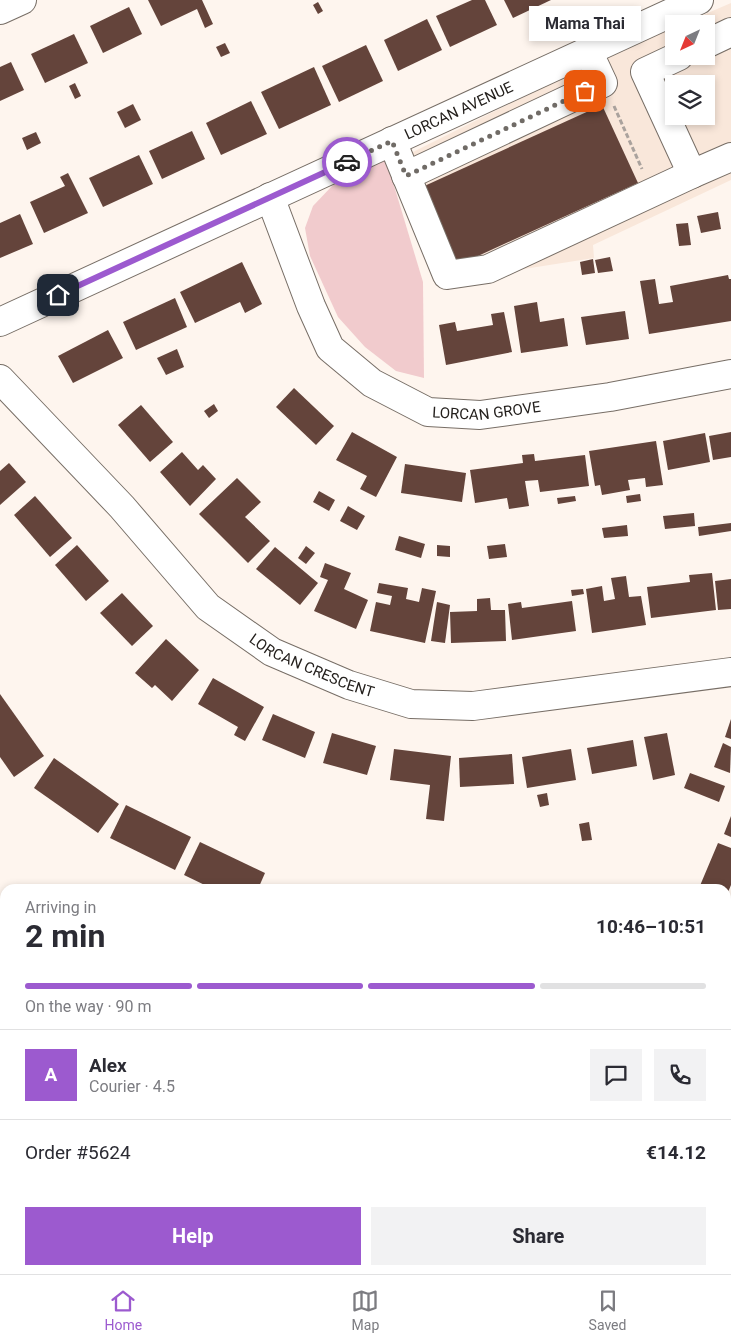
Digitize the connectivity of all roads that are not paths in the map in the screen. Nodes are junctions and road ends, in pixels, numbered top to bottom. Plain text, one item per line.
1 (699, 0) edge
2 (731, 32) edge
3 (626, 34) junction
4 (715, 40) edge
5 (588, 51) junction
6 (665, 63) edge
7 (645, 72) junction
8 (392, 141) junction
9 (731, 157) edge
10 (692, 174) junction
11 (406, 176) junction
12 (270, 197) junction
13 (0, 322) edge
14 (731, 374) edge
15 (0, 379) edge
16 (731, 672) edge

1 - 3 street, LORCAN AVENUE
2 - 4 street
3 - 5 street, LORCAN AVENUE
3 - 7 street
5 - 8 street, LORCAN AVENUE
5 - 11 street
6 - 7 street
7 - 10 street
8 - 11 street
8 - 12 street, LORCAN AVENUE
9 - 10 street
10 - 11 street
12 - 13 street, LORCAN AVENUE
12 - 14 street, LORCAN GROVE
15 - 16 street, LORCAN CRESCENT

